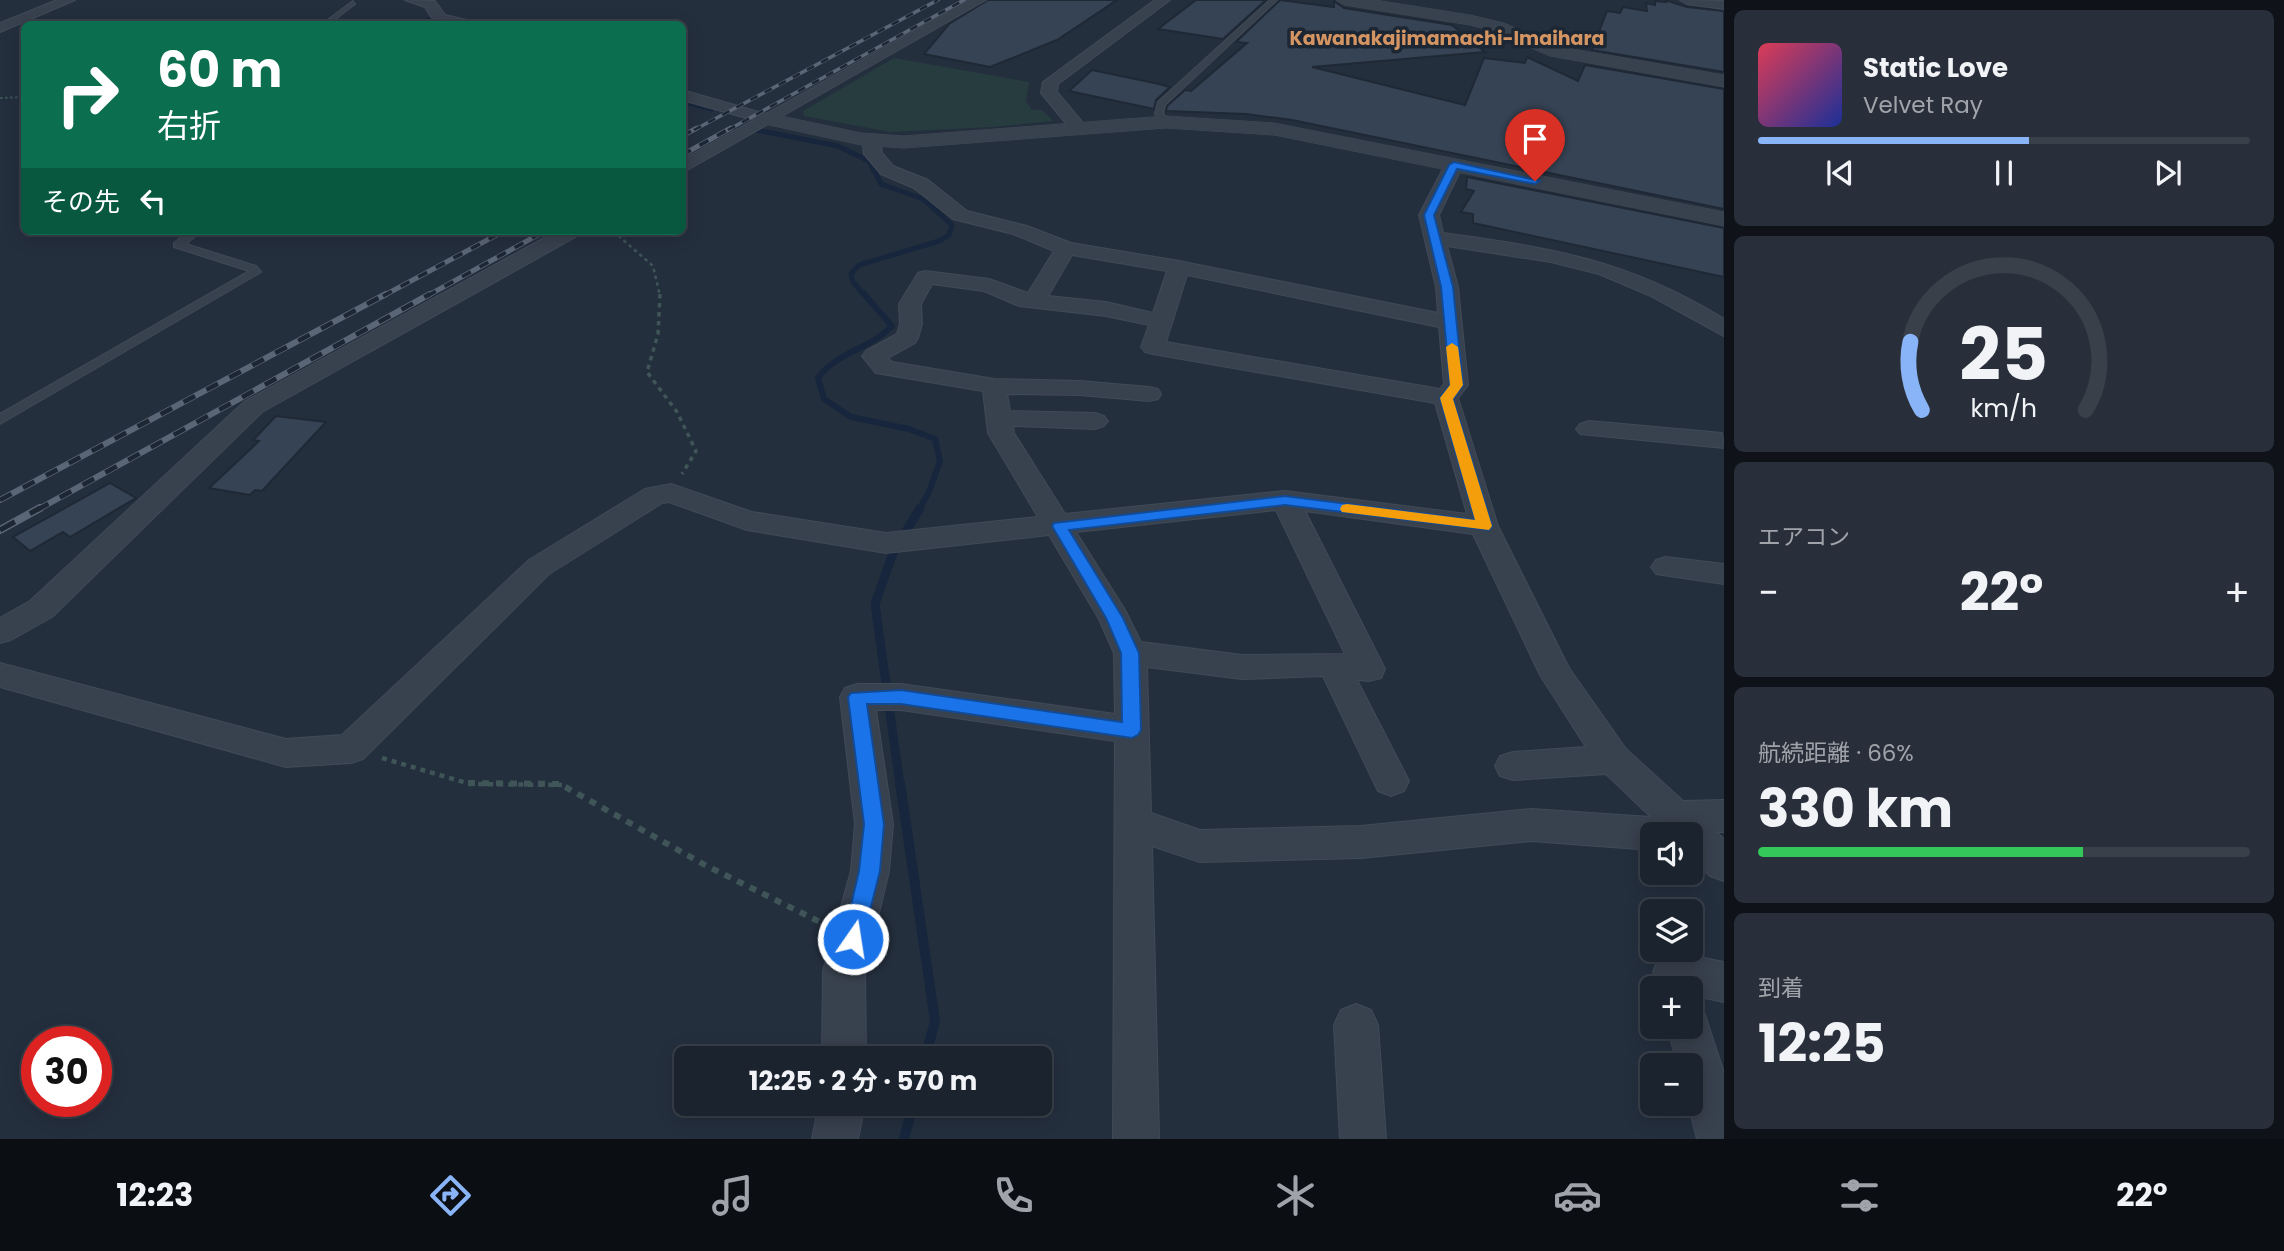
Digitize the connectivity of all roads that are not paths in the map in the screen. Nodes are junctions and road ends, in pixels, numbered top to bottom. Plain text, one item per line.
1 (68, 0) edge
2 (411, 0) edge
3 (979, 0) edge
4 (1163, 0) edge
5 (1274, 0) edge
6 (1344, 0) edge
7 (1687, 0) edge
8 (353, 3) dead end
9 (1724, 5) edge
10 (329, 21) edge
11 (446, 21) edge
12 (0, 29) edge
13 (1724, 81) edge
14 (686, 96) edge
15 (767, 119) junction
16 (1167, 122) junction
17 (1080, 129) junction
18 (877, 140) junction
19 (1454, 165) junction
20 (686, 166) edge
21 (1724, 219) edge
22 (191, 235) edge
23 (565, 235) edge
24 (1435, 238) junction
25 (1066, 247) junction
26 (1179, 267) junction
27 (1034, 301) junction
28 (1160, 321) junction
29 (1450, 322) junction
30 (1724, 329) edge
31 (994, 386) junction
32 (1149, 394) dead end
33 (1446, 398) junction
34 (999, 418) junction
35 (0, 420) edge
36 (1096, 421) dead end
37 (1589, 429) dead end
38 (1723, 441) edge
39 (1285, 500) junction
40 (1059, 526) junction
41 (1484, 526) junction
42 (1666, 567) dead end
43 (1724, 574) edge
44 (0, 632) edge
45 (1130, 653) junction
46 (1333, 664) junction
47 (0, 676) edge
48 (1132, 730) junction
49 (1614, 759) junction
50 (1513, 766) dead end
51 (1391, 781) dead end
52 (1684, 822) edge
53 (1133, 823) junction
54 (1640, 827) edge
55 (1703, 841) edge
56 (1724, 864) edge
57 (1675, 976) edge
58 (1694, 976) edge
59 (1703, 978) edge
60 (1724, 982) edge
61 (1356, 1025) dead end
62 (1692, 1039) edge
63 (844, 1046) edge
64 (840, 1116) edge
65 (835, 1139) edge
66 (1136, 1139) edge
67 (1363, 1139) edge
68 (1720, 1139) edge

1 - 12 street
2 - 11 street
3 - 15 street
4 - 17 street
5 - 16 lane
6 - 13 street
7 - 9 street
8 - 10 lane
14 - 15 street
15 - 18 street
15 - 20 street
16 - 17 street
16 - 19 street
17 - 18 street
18 - 25 street
19 - 21 street
19 - 24 street
22 - 35 lane
23 - 44 street
24 - 29 street
24 - 30 street
25 - 26 street
25 - 27 street
26 - 28 street
26 - 29 street
27 - 28 street
27 - 31 street
28 - 33 street
29 - 33 street
31 - 32 street
31 - 34 street
33 - 41 street
34 - 36 street
34 - 40 street
37 - 38 street
39 - 40 street
39 - 41 street
39 - 46 street
40 - 45 street
40 - 47 street
41 - 49 street
42 - 43 street
45 - 46 street
45 - 48 street
46 - 51 street
48 - 53 street
48 - 63 street
49 - 50 street
49 - 52 street
53 - 54 street
53 - 66 street
55 - 56 street
57 - 58 street
59 - 60 street
61 - 67 street
62 - 68 street
64 - 65 street

